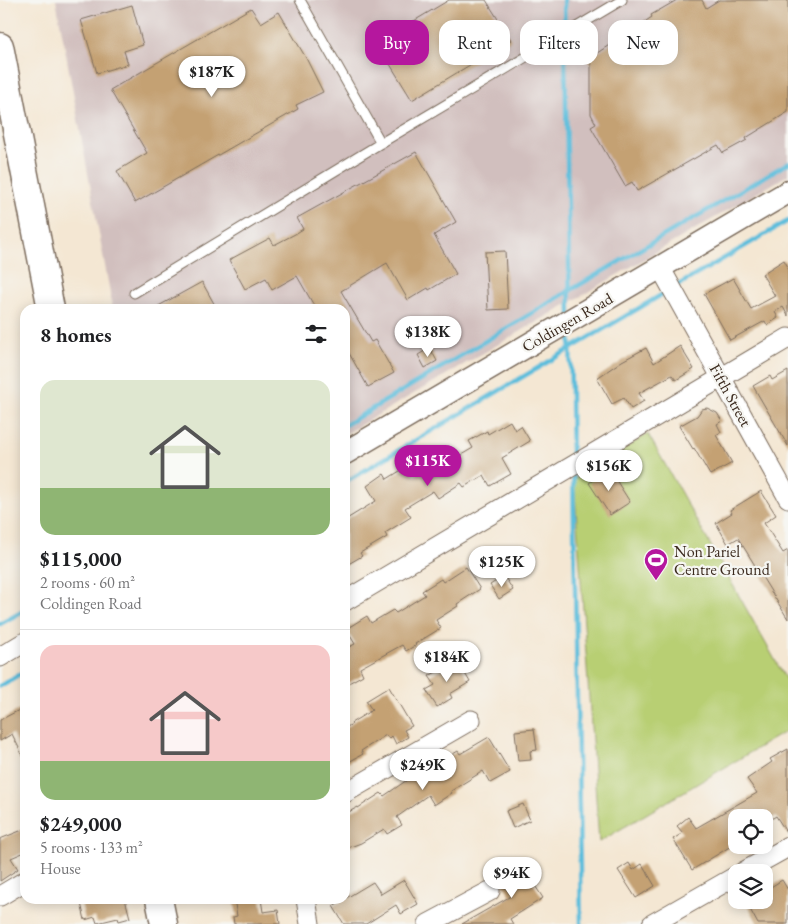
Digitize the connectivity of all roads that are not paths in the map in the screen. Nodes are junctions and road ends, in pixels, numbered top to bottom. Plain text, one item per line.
1 (300, 0) edge
2 (622, 0) edge
3 (0, 46) edge
4 (381, 143) junction
5 (788, 192) edge
6 (667, 280) junction
7 (134, 293) dead end
8 (49, 304) edge
9 (788, 338) edge
10 (721, 378) junction
11 (350, 450) edge
12 (788, 498) edge
13 (350, 598) edge
14 (20, 645) edge
15 (0, 657) edge
16 (471, 720) dead end
17 (350, 790) edge
18 (788, 847) edge
19 (757, 864) edge
20 (728, 881) edge
21 (20, 884) edge
22 (490, 891) dead end
23 (0, 896) edge
24 (160, 904) edge
25 (307, 904) edge
26 (164, 924) edge
27 (310, 924) edge
28 (428, 924) edge
29 (652, 924) edge

1 - 4 lane
2 - 4 lane
3 - 8 main road
4 - 7 lane
5 - 6 street, Coldingen Road
6 - 10 street, Fifth Street
6 - 11 street, Coldingen Road
9 - 10 street
10 - 12 street, Fifth Street
10 - 13 street
14 - 15 street
16 - 17 street
18 - 19 street
20 - 29 street
21 - 23 street
22 - 28 street
24 - 26 main road
25 - 27 street

